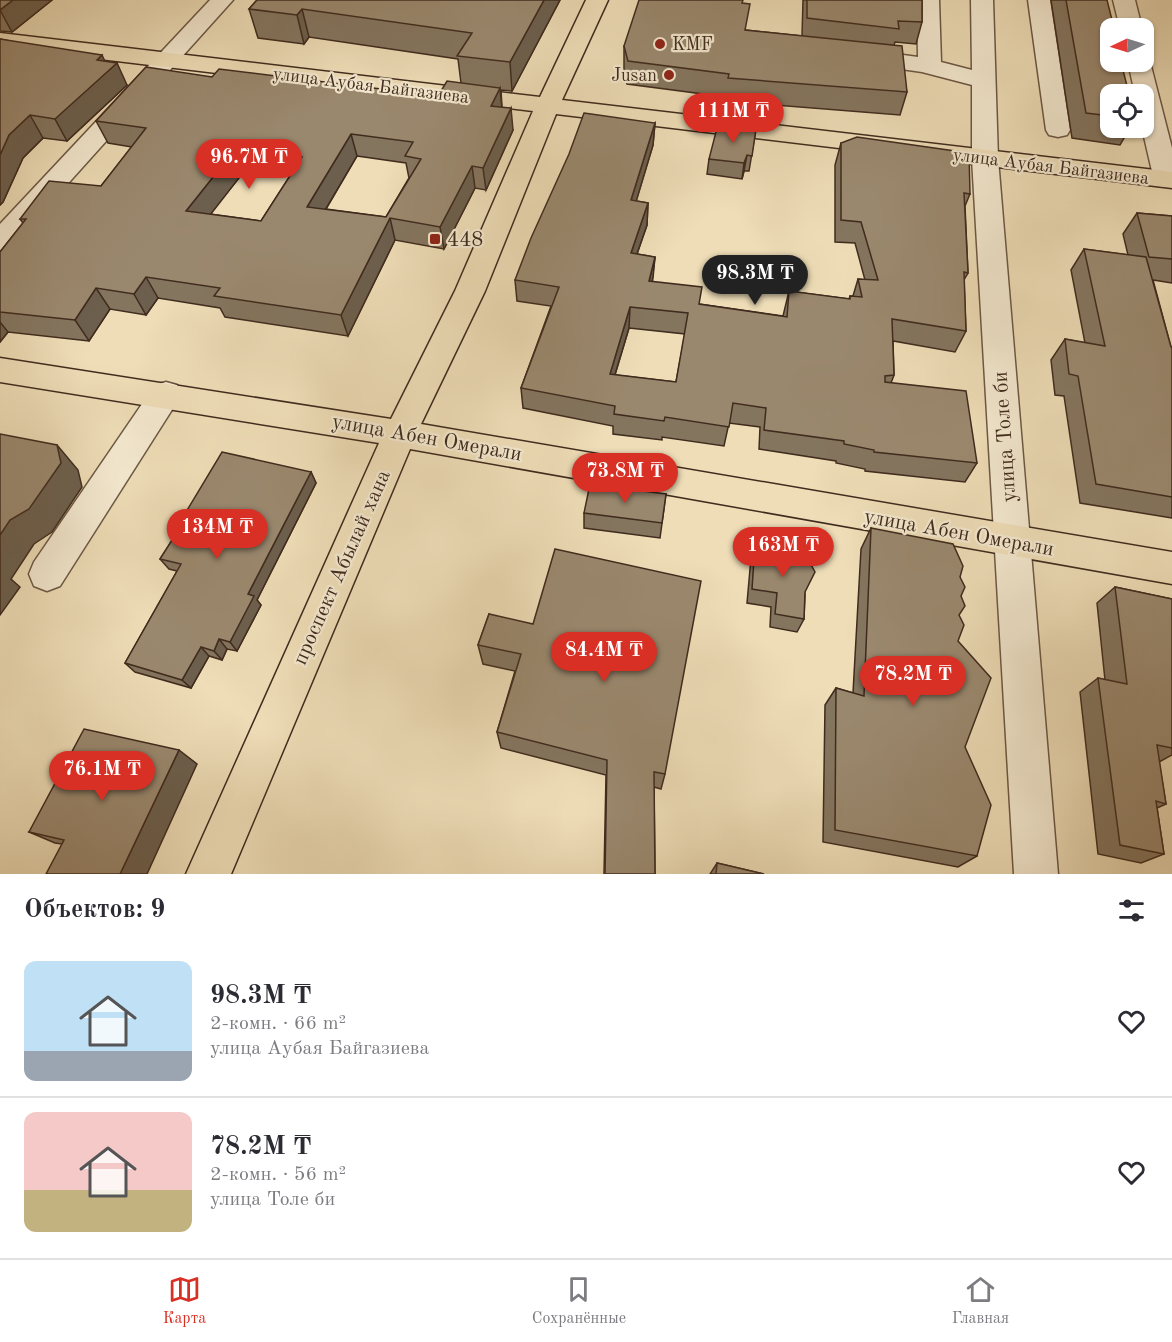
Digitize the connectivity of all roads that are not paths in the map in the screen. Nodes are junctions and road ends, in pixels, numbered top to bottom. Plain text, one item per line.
1 (222, 0) edge
2 (597, 0) edge
3 (928, 0) edge
4 (982, 0) edge
5 (1039, 0) edge
6 (1125, 0) edge
7 (1129, 18) edge
8 (0, 40) edge
9 (841, 54) edge
10 (164, 60) junction
11 (930, 66) junction
12 (1142, 72) edge
13 (983, 81) junction
14 (548, 106) junction
15 (1058, 130) dead end
16 (985, 159) junction
17 (1168, 170) edge
18 (0, 241) edge
19 (0, 370) edge
20 (166, 394) junction
21 (401, 432) junction
22 (1011, 542) junction
23 (1172, 568) edge
24 (46, 574) dead end
25 (208, 874) edge
26 (1036, 874) edge

1 - 10 street
2 - 14 main road, проспект Абылай хана
3 - 11 street
4 - 13 street, улица Толе би
5 - 15 street
6 - 7 street
8 - 10 main road, улица Аубая Байгазиева
9 - 11 street
10 - 14 main road, улица Аубая Байгазиева
10 - 18 street
11 - 13 street
12 - 17 street
13 - 16 street, улица Толе би
14 - 16 main road, улица Аубая Байгазиева
14 - 21 main road, проспект Абылай хана
16 - 17 main road, улица Аубая Байгазиева
16 - 22 street, улица Толе би
19 - 20 main road, улица Абен Омерали
20 - 21 main road, улица Абен Омерали
20 - 24 street
21 - 22 main road, улица Абен Омерали
21 - 25 main road, проспект Абылай хана
22 - 23 main road, улица Абен Омерали
22 - 26 street, улица Толе би

